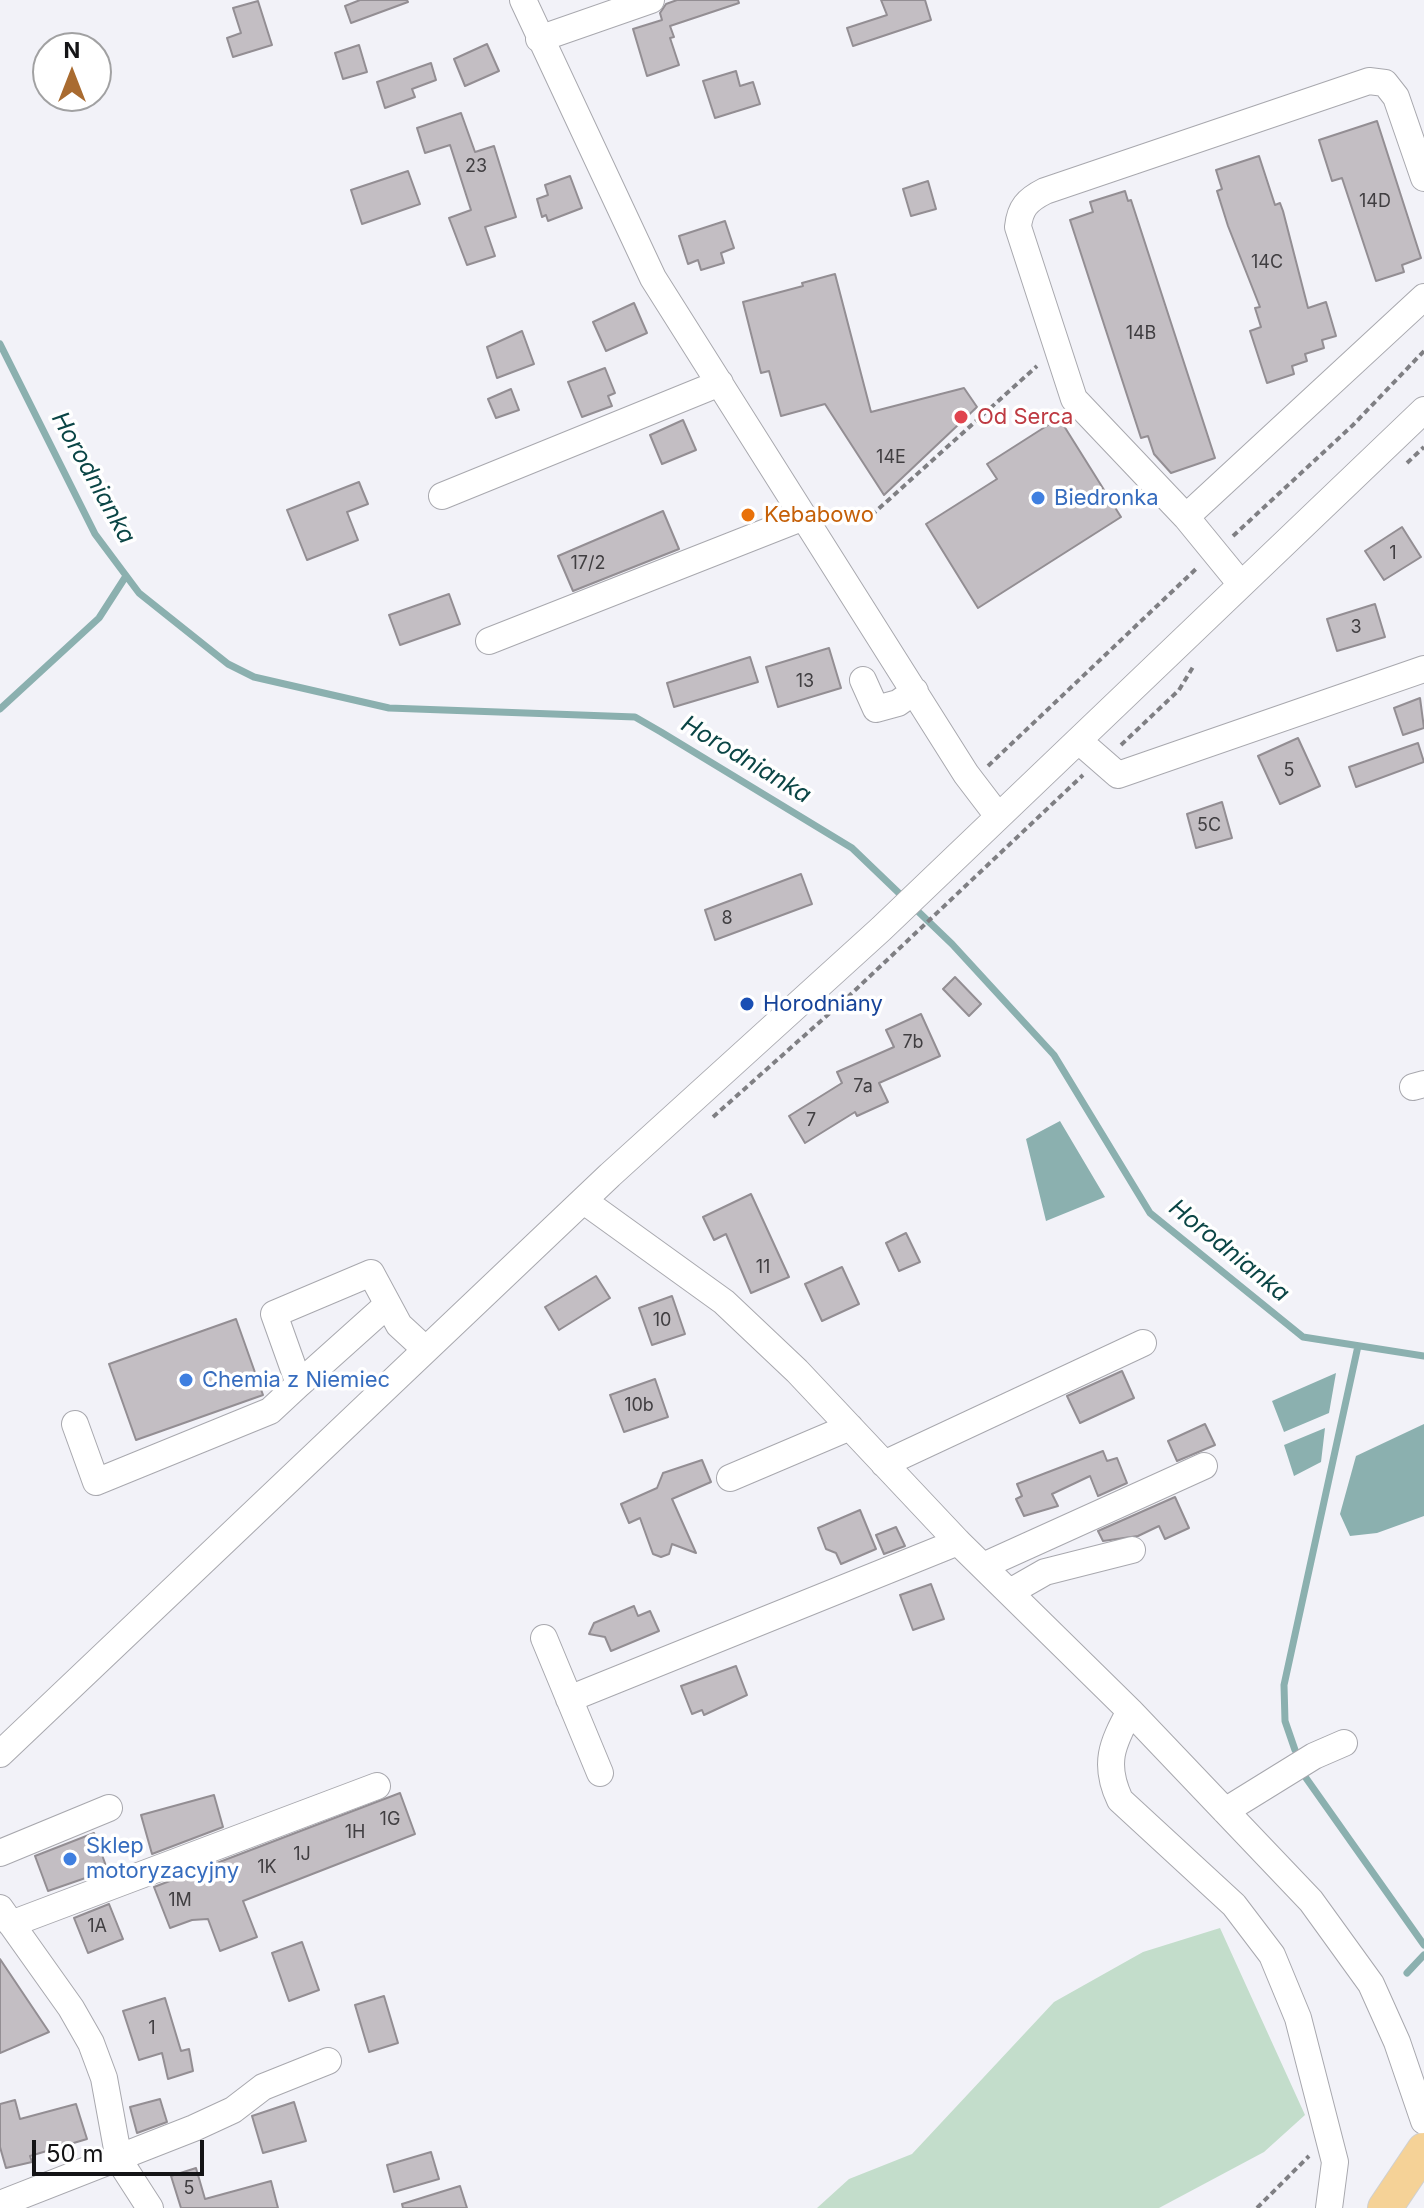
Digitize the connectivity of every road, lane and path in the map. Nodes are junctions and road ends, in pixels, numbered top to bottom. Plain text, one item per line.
1 (523, 0) edge
2 (651, 0) edge
3 (539, 39) junction
4 (1424, 178) edge
5 (1424, 297) edge
6 (1061, 358) junction
7 (720, 383) junction
8 (1424, 410) edge
9 (1424, 447) edge
10 (1401, 468) dead end
11 (442, 496) dead end
12 (804, 517) junction
13 (1186, 517) junction
14 (864, 522) dead end
15 (1240, 583) junction
16 (489, 641) dead end
17 (1194, 665) dead end
18 (1424, 669) edge
19 (863, 680) dead end
20 (915, 691) junction
21 (1079, 741) junction
22 (1102, 760) junction
23 (998, 816) junction
24 (713, 1117) dead end
25 (584, 1201) junction
26 (386, 1306) junction
27 (1143, 1343) dead end
28 (425, 1349) junction
29 (299, 1384) junction
30 (75, 1424) dead end
31 (850, 1427) junction
32 (884, 1464) junction
33 (1204, 1466) dead end
34 (730, 1478) dead end
35 (958, 1542) junction
36 (1132, 1550) dead end
37 (983, 1566) junction
38 (1010, 1592) junction
39 (544, 1638) dead end
40 (569, 1699) junction
41 (1130, 1711) junction
42 (1344, 1743) dead end
43 (0, 1754) edge
44 (600, 1773) dead end
45 (377, 1786) dead end
46 (109, 1808) dead end
47 (1225, 1811) junction
48 (0, 1853) edge
49 (5, 1916) edge
50 (328, 2061) dead end
51 (1424, 2121) edge
52 (1329, 2134) junction
53 (1424, 2150) edge
54 (119, 2160) junction
55 (0, 2204) edge
56 (150, 2208) edge
57 (1257, 2208) edge
58 (1329, 2208) edge
59 (1385, 2208) edge

1 - 3 street
2 - 3 street
3 - 7 street
4 - 6 street
5 - 13 street
6 - 13 street
6 - 14 path
7 - 11 street
7 - 12 street
8 - 15 street
9 - 10 path
12 - 16 street
12 - 20 street
13 - 15 street
15 - 21 street
17 - 22 path
18 - 22 street
19 - 20 street
20 - 23 street
21 - 22 street
21 - 23 street
22 - 24 path
23 - 25 street
25 - 28 street
25 - 31 street
26 - 28 street
26 - 29 street
26 - 29 street
27 - 32 street
28 - 43 street
29 - 30 street
31 - 32 street
31 - 34 street
32 - 35 street
33 - 37 street
35 - 37 street
35 - 40 street
36 - 38 street
37 - 38 street
38 - 41 street
39 - 40 street
40 - 44 street
41 - 47 street
41 - 52 street
42 - 47 street
45 - 49 street
46 - 48 street
47 - 51 street
49 - 54 street
50 - 54 street
52 - 57 path
52 - 58 street
53 - 59 main road
54 - 55 street
54 - 56 street

